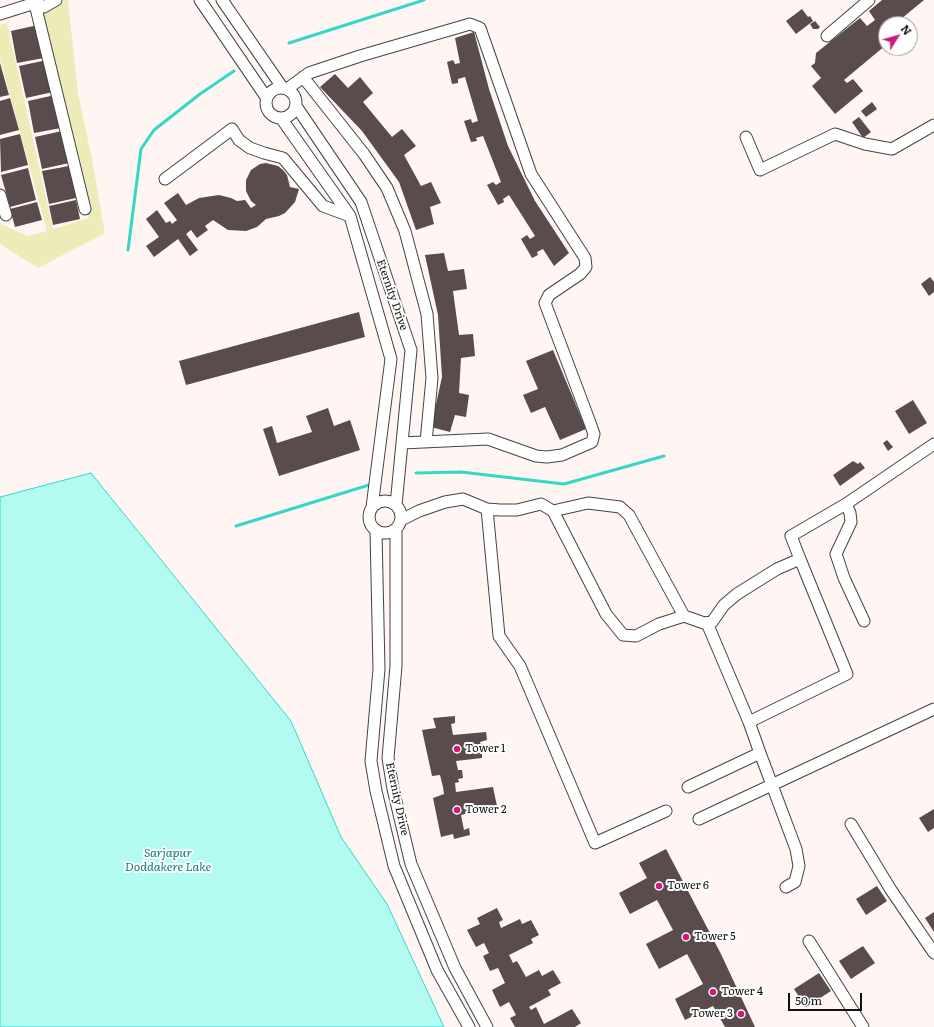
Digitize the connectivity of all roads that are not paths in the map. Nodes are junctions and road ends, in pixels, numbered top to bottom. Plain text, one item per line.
1 (56, 0) edge
2 (200, 0) edge
3 (222, 0) edge
4 (869, 0) edge
5 (36, 1) edge
6 (0, 14) edge
7 (827, 36) dead end
8 (303, 77) junction
9 (284, 88) junction
10 (266, 97) junction
11 (296, 106) junction
12 (281, 118) junction
13 (934, 125) edge
14 (746, 138) dead end
15 (165, 179) dead end
16 (0, 195) edge
17 (85, 209) dead end
18 (6, 215) dead end
19 (350, 216) junction
20 (396, 305) junction
21 (376, 307) junction
22 (426, 442) junction
23 (402, 443) junction
24 (934, 444) edge
25 (846, 504) junction
26 (396, 505) junction
27 (372, 507) junction
28 (487, 509) junction
29 (553, 511) junction
30 (398, 525) junction
31 (376, 531) junction
32 (800, 559) junction
33 (684, 616) junction
34 (864, 621) dead end
35 (707, 623) junction
36 (934, 709) edge
37 (749, 722) junction
38 (760, 754) junction
39 (772, 785) junction
40 (688, 787) dead end
41 (666, 811) dead end
42 (699, 819) dead end
43 (851, 824) dead end
44 (786, 887) dead end
45 (809, 941) dead end
46 (934, 953) edge
47 (469, 1027) edge
48 (488, 1027) edge
49 (863, 1027) edge

1 - 5 street
2 - 10 street, Eternity Drive
3 - 9 street, Eternity Drive
4 - 7 street
5 - 6 street
5 - 17 street
8 - 9 street
8 - 22 street
8 - 22 street
9 - 10 street
9 - 11 street, Eternity Drive
10 - 12 street, Eternity Drive
11 - 12 street
11 - 20 street, Eternity Drive
12 - 19 street, Eternity Drive
13 - 14 street
15 - 19 street
16 - 18 street
19 - 21 street, Eternity Drive
20 - 21 street
20 - 23 street, Eternity Drive
21 - 27 street, Eternity Drive
22 - 23 street
23 - 26 street, Eternity Drive
24 - 25 street
25 - 32 street
25 - 34 street
26 - 27 street
26 - 30 street, Eternity Drive
27 - 31 street, Eternity Drive
28 - 29 street
28 - 30 street
28 - 41 street
29 - 33 street
29 - 33 street
30 - 31 street
30 - 48 street, Eternity Drive
31 - 47 street, Eternity Drive
32 - 35 street
32 - 37 street
33 - 35 street
35 - 37 street
36 - 39 street
37 - 38 street
38 - 39 street
38 - 40 street
39 - 42 street
39 - 44 street
43 - 46 street
45 - 49 street

